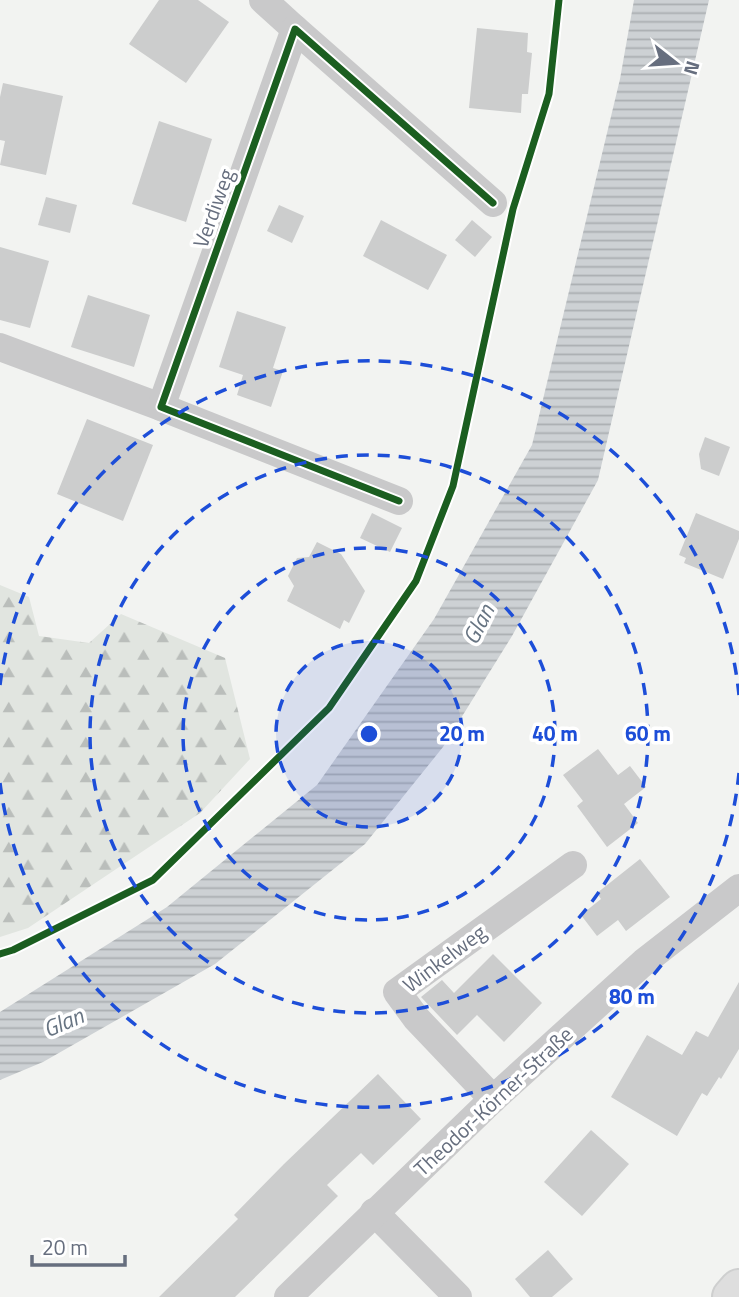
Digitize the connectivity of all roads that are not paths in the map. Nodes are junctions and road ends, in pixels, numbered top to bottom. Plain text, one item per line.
1 (263, 0) edge
2 (295, 29) junction
3 (493, 203) dead end
4 (0, 347) edge
5 (161, 407) junction
6 (399, 501) dead end
7 (573, 865) dead end
8 (739, 888) edge
9 (494, 1099) junction
10 (374, 1212) junction
11 (739, 1289) edge
12 (288, 1297) edge
13 (458, 1297) edge
14 (732, 1297) edge

1 - 2 street
2 - 3 street
2 - 5 street, Verdiweg
4 - 5 street
5 - 6 street
7 - 9 street, Winkelweg
8 - 9 street, Theodor-Körner-Straße
9 - 10 street, Theodor-Körner-Straße
10 - 12 street, Theodor-Körner-Straße
10 - 13 street
11 - 14 main road

